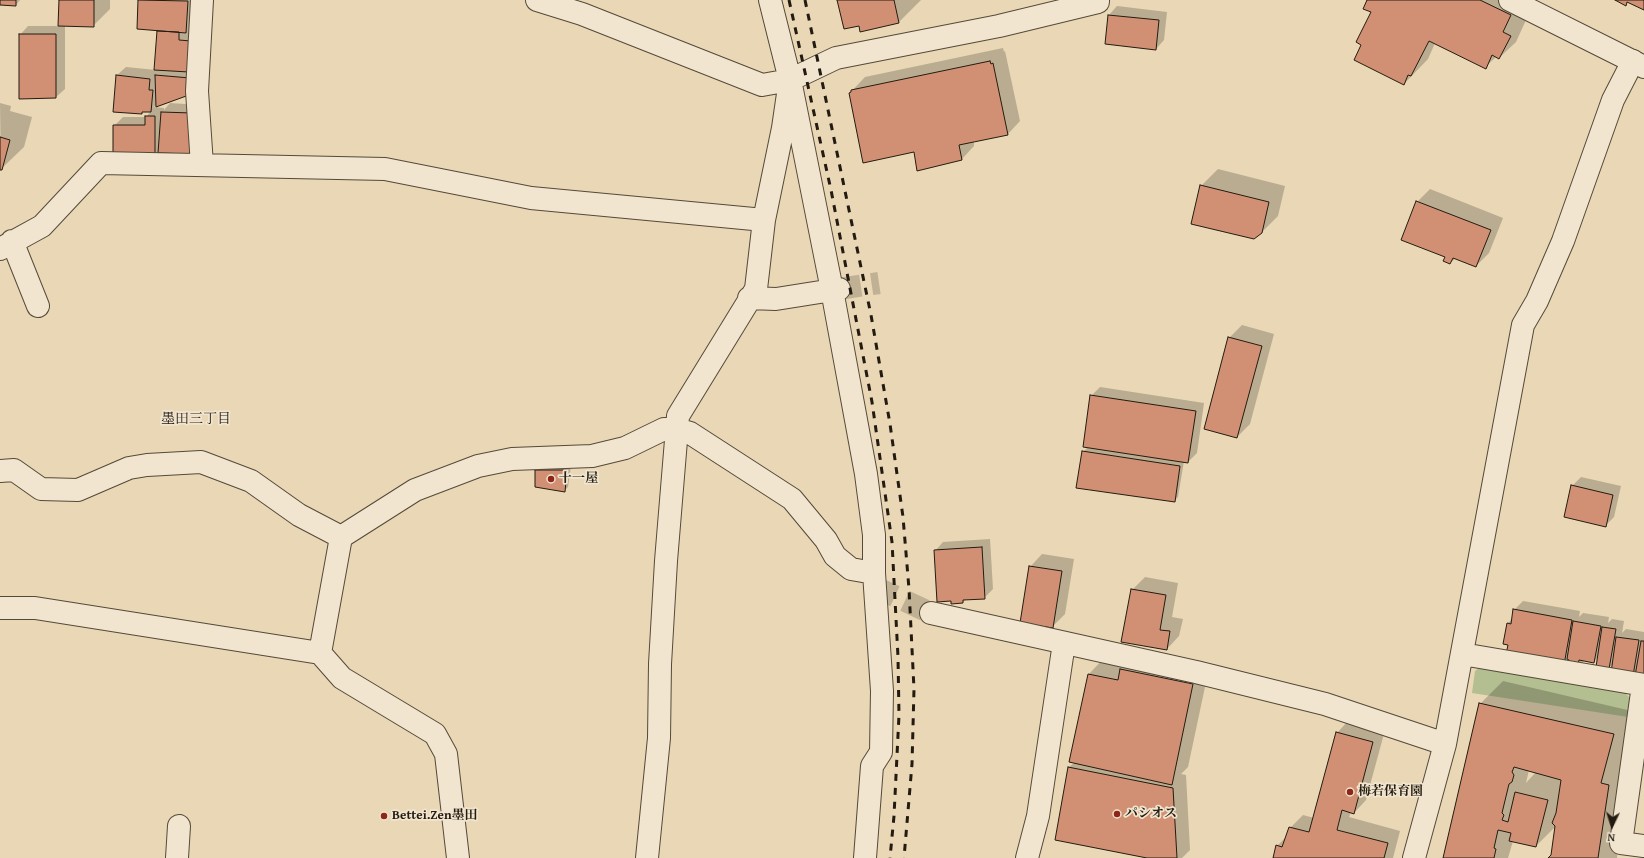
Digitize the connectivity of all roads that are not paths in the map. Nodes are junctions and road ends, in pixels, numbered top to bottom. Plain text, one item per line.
1 (202, 0) edge
2 (537, 0) edge
3 (770, 0) edge
4 (1098, 0) edge
5 (1510, 0) edge
6 (1638, 64) edge
7 (790, 80) junction
8 (202, 165) junction
9 (764, 220) junction
10 (6, 245) edge
11 (836, 290) junction
12 (749, 298) junction
13 (38, 306) dead end
14 (676, 429) junction
15 (0, 471) edge
16 (341, 537) junction
17 (874, 572) junction
18 (0, 608) edge
19 (931, 612) tunnel mouth
20 (1064, 643) junction
21 (320, 653) junction
22 (1462, 654) junction
23 (1643, 685) edge
24 (1445, 744) junction
25 (179, 826) dead end
26 (1644, 846) edge
27 (177, 858) edge
28 (458, 858) edge
29 (647, 858) edge
30 (865, 858) edge
31 (1026, 858) edge
32 (1414, 858) edge

1 - 8 street
2 - 7 street
3 - 7 street
4 - 7 street
5 - 6 street
6 - 22 street
7 - 9 street
7 - 11 street
8 - 9 street
8 - 10 street
9 - 12 street
10 - 13 street
11 - 12 street
11 - 17 street
12 - 14 street
14 - 16 street
14 - 17 street
14 - 29 street
15 - 16 street
16 - 21 street
17 - 30 street
18 - 21 street
19 - 20 street
20 - 24 street
20 - 31 street
21 - 28 street
22 - 23 street
22 - 24 street
23 - 26 street
24 - 32 street
25 - 27 street

